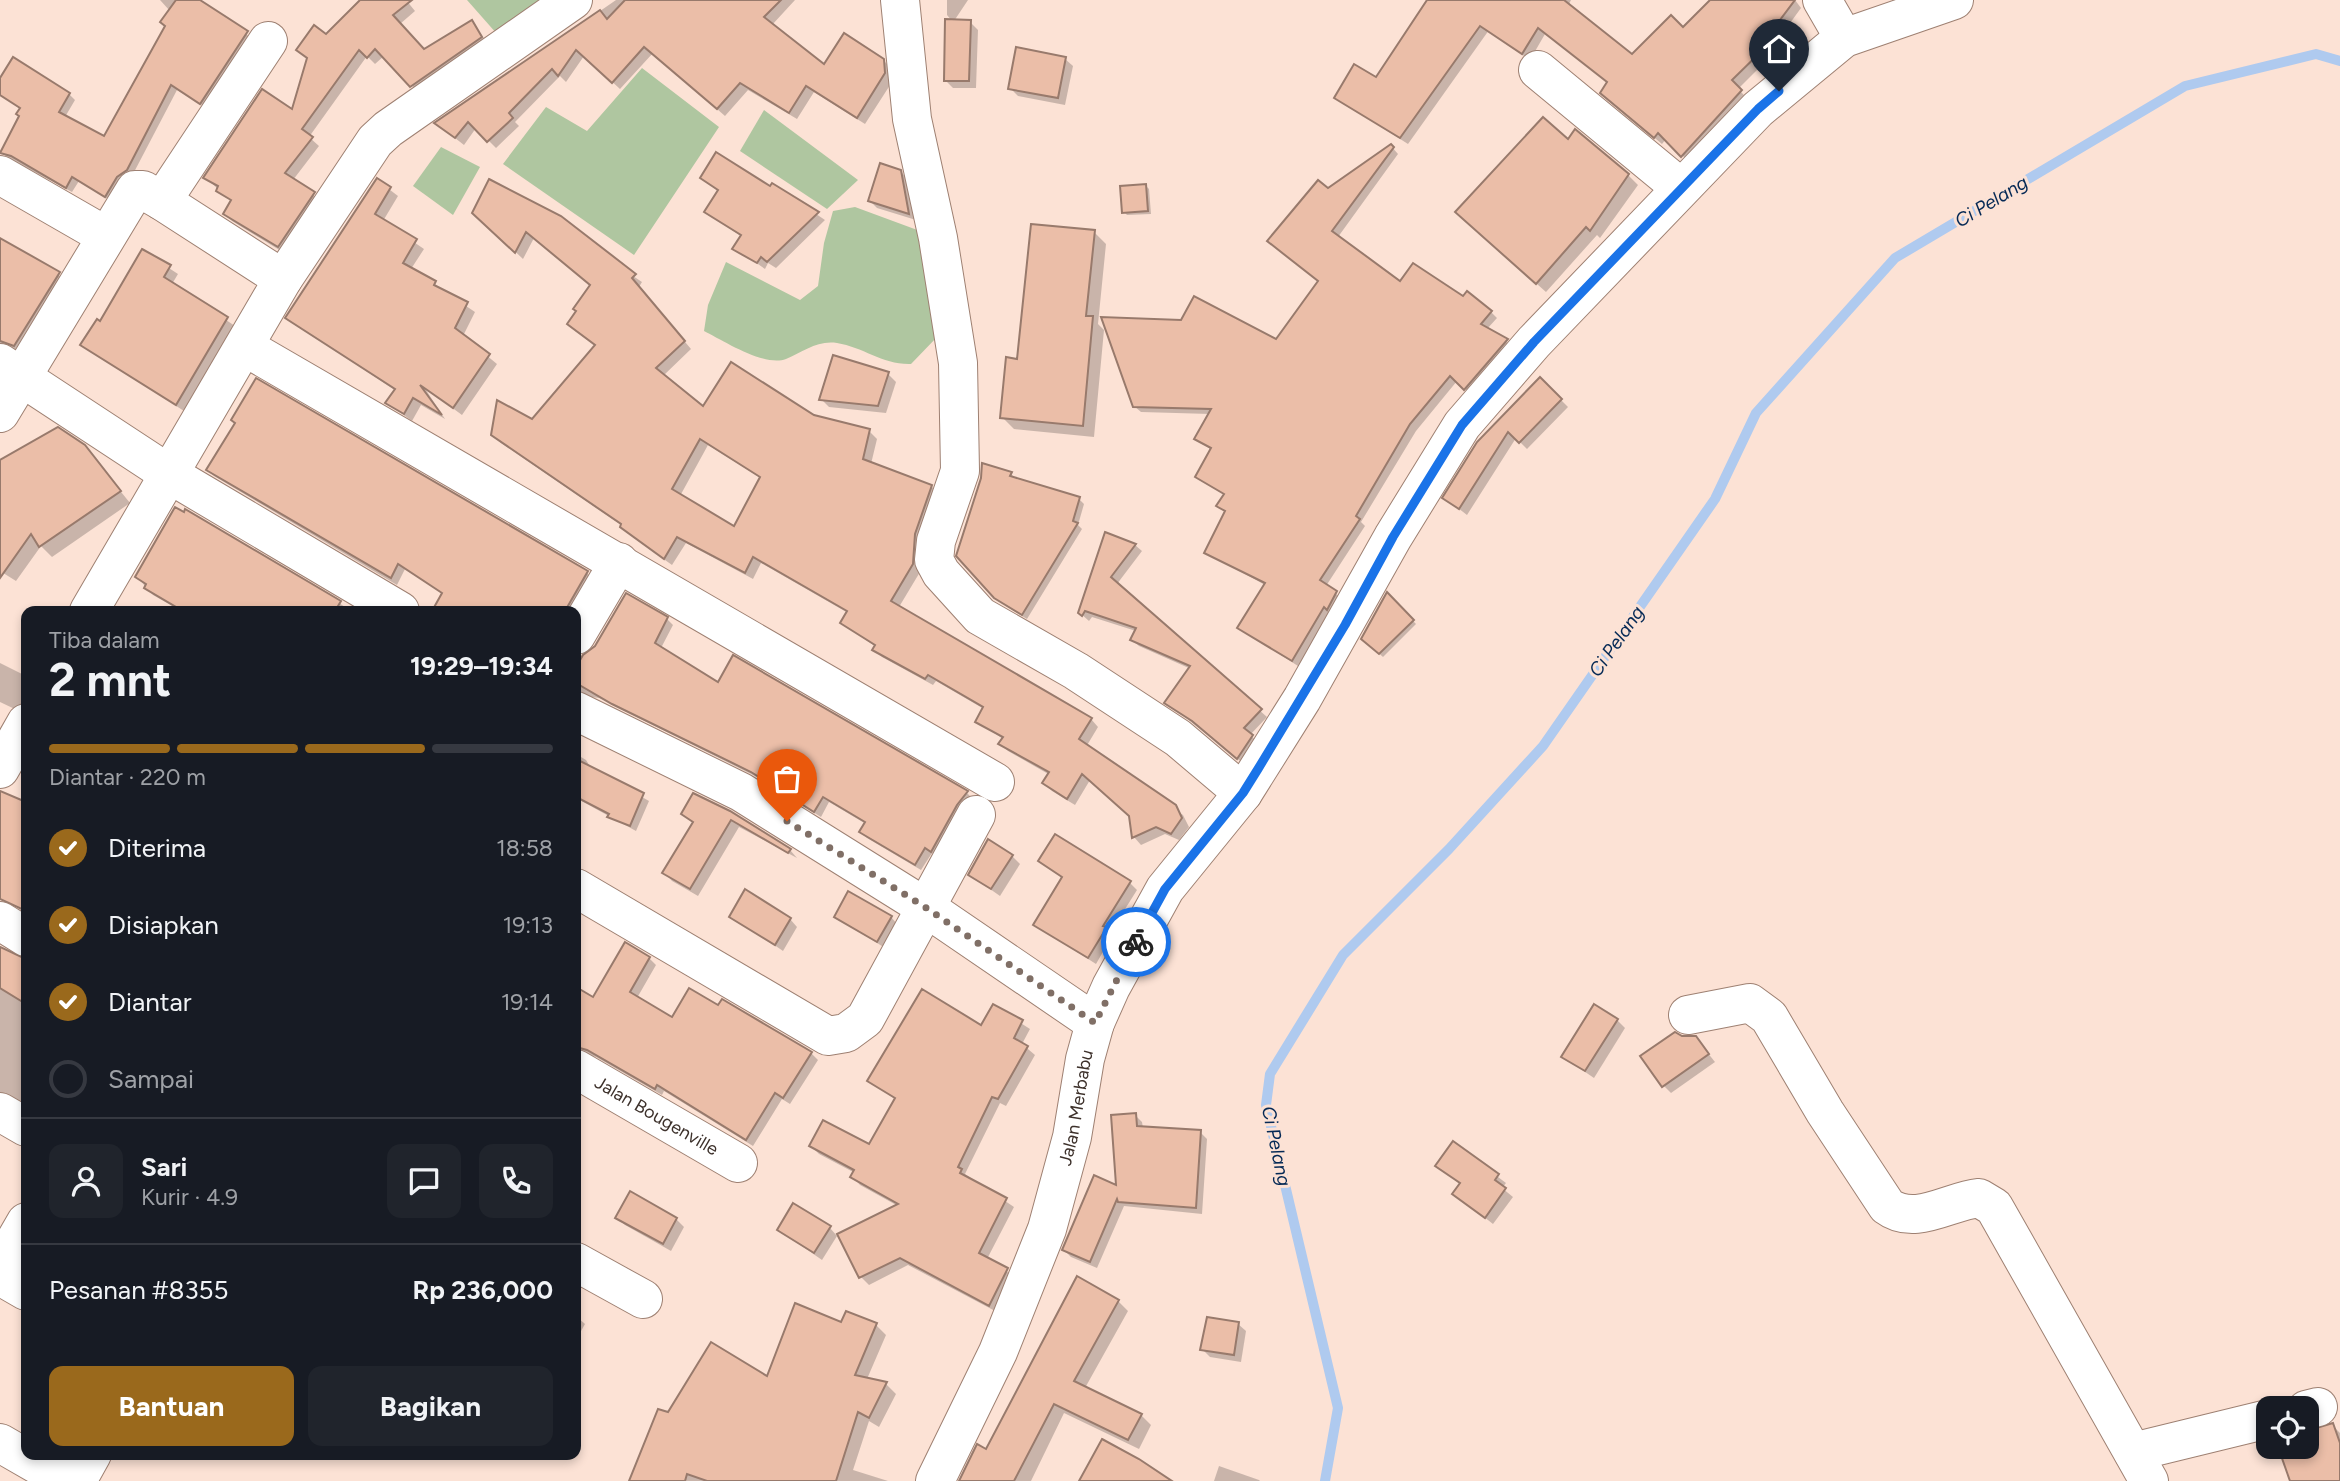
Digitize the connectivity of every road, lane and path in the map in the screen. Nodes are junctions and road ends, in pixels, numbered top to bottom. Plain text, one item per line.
1 (573, 0) edge
2 (900, 0) edge
3 (1822, 0) edge
4 (1954, 0) edge
5 (1844, 38) junction
6 (268, 41) dead end
7 (1538, 70) dead end
8 (0, 175) edge
9 (1681, 188) junction
10 (162, 201) junction
11 (106, 236) junction
12 (283, 279) junction
13 (245, 347) junction
14 (11, 370) edge
15 (0, 413) edge
16 (169, 474) junction
17 (619, 562) junction
18 (92, 606) edge
19 (392, 606) edge
20 (581, 627) edge
21 (581, 713) edge
22 (995, 782) dead end
23 (1243, 793) junction
24 (976, 816) dead end
25 (581, 891) edge
26 (925, 907) junction
27 (0, 921) edge
28 (21, 934) edge
29 (1688, 1015) dead end
30 (1095, 1023) junction
31 (581, 1072) edge
32 (0, 1112) edge
33 (21, 1124) edge
34 (738, 1163) dead end
35 (21, 1231) edge
36 (581, 1265) edge
37 (0, 1267) edge
38 (0, 1276) edge
39 (21, 1289) edge
40 (643, 1299) dead end
41 (2256, 1423) edge
42 (0, 1443) edge
43 (21, 1455) edge
44 (30, 1460) edge
45 (89, 1460) edge
46 (2141, 1466) edge
47 (66, 1481) edge
48 (77, 1481) edge
49 (935, 1481) edge

1 - 12 street
2 - 23 street
3 - 5 street
4 - 5 street, Jalan Merbabu
5 - 9 street, Jalan Merbabu
6 - 10 street
7 - 9 street
8 - 11 street
9 - 23 street, Jalan Merbabu
10 - 11 street
10 - 12 street
11 - 14 street
12 - 13 street
13 - 16 street
13 - 17 street
14 - 15 street
14 - 16 street
16 - 18 street
16 - 19 street
17 - 20 street
17 - 22 street
21 - 26 street
23 - 30 street, Jalan Merbabu
24 - 26 street
25 - 26 street
26 - 30 street
27 - 28 street
29 - 46 street
30 - 49 street, Jalan Merbabu
31 - 34 street, Jalan Bougenville
32 - 33 street
35 - 37 street
36 - 40 street
38 - 39 street
41 - 46 street
42 - 43 street
44 - 47 street
45 - 48 street

